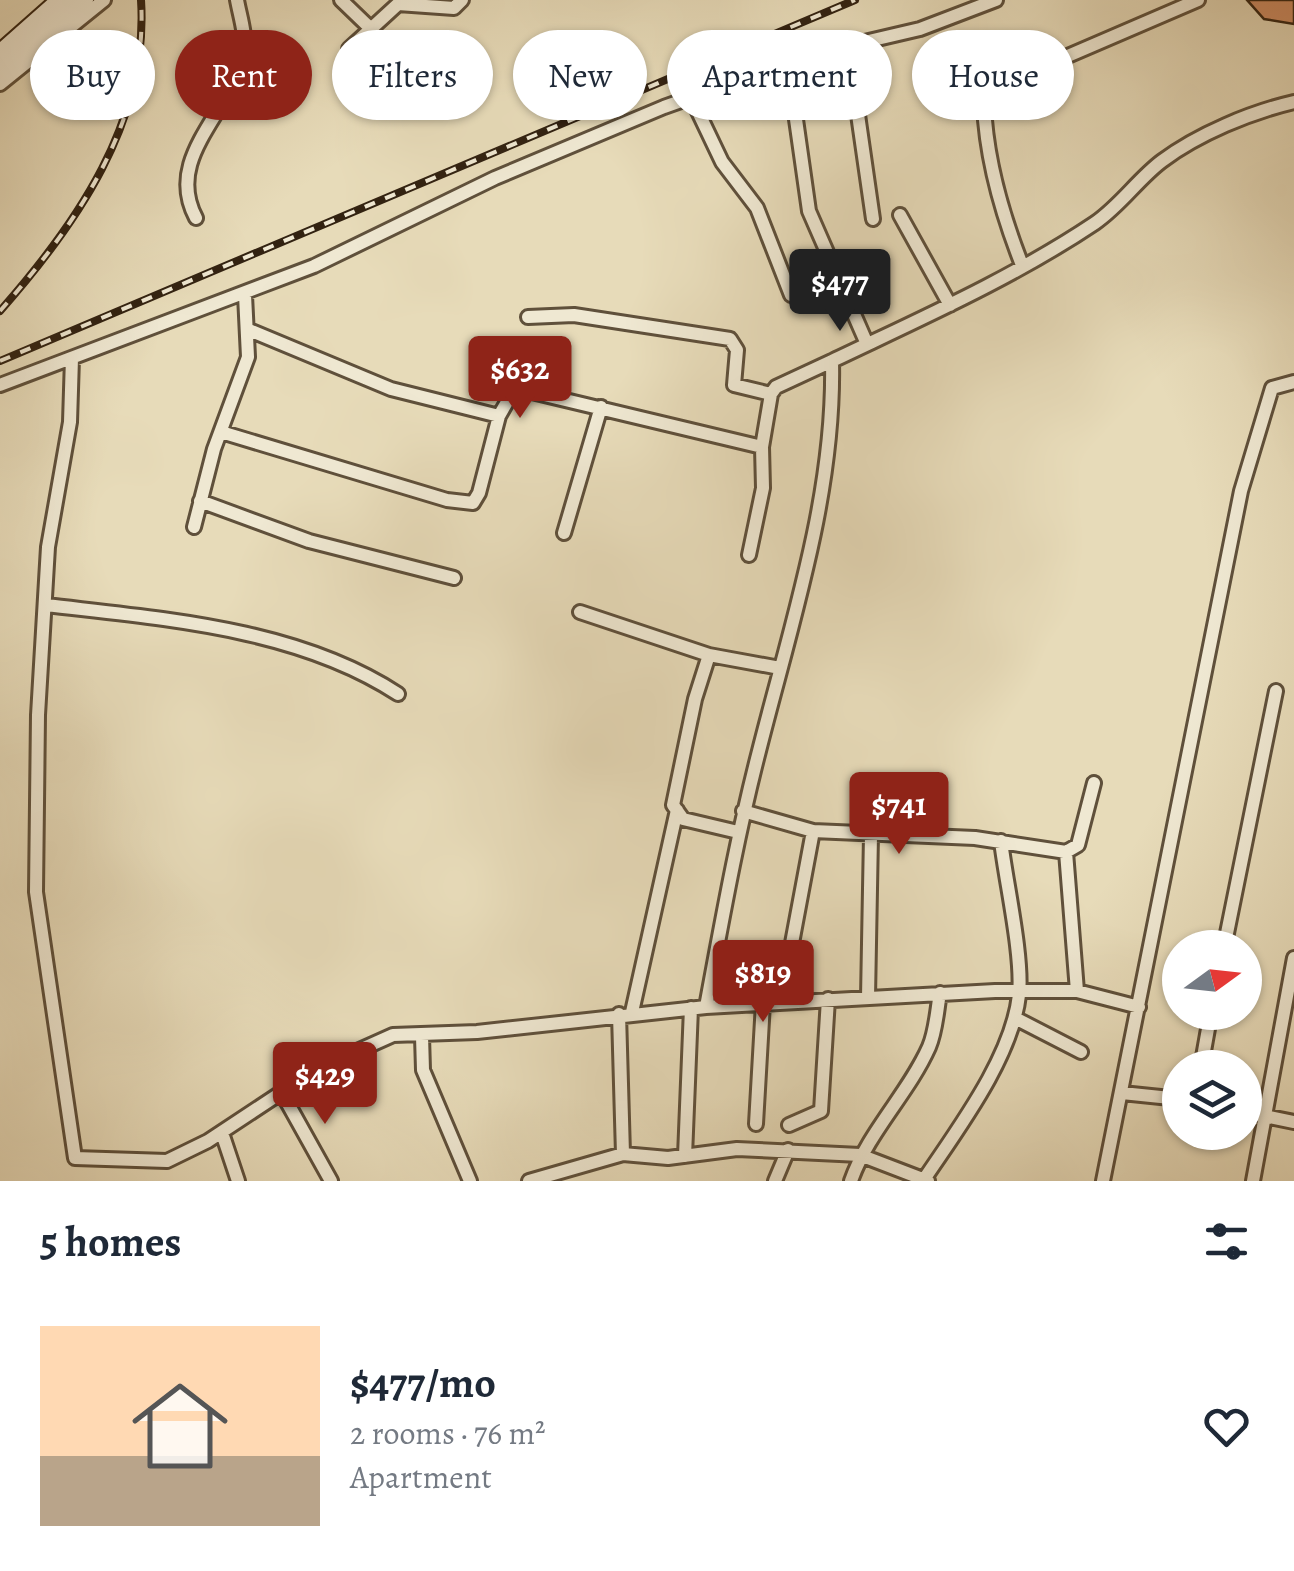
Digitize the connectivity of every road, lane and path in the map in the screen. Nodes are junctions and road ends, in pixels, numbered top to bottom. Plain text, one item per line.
1 (61, 0) edge
2 (84, 0) edge
3 (104, 0) edge
4 (237, 0) edge
5 (342, 0) edge
6 (462, 0) edge
7 (996, 0) edge
8 (1198, 0) edge
9 (369, 30) joint
10 (892, 35) edge
11 (1074, 53) edge
12 (0, 54) edge
13 (0, 72) edge
14 (0, 84) edge
15 (1294, 102) edge
16 (667, 109) edge
17 (702, 120) edge
18 (796, 120) edge
19 (859, 120) edge
20 (984, 120) edge
21 (900, 216) dead end
22 (196, 218) dead end
23 (874, 219) dead end
24 (1022, 265) junction
25 (245, 295) junction
26 (791, 295) dead end
27 (950, 305) junction
28 (528, 317) dead end
29 (250, 330) junction
30 (867, 344) junction
31 (72, 358) junction
32 (832, 361) junction
33 (1294, 382) edge
34 (0, 385) edge
35 (771, 394) junction
36 (601, 407) junction
37 (499, 416) junction
38 (221, 432) junction
39 (762, 447) junction
40 (200, 502) junction
41 (194, 527) dead end
42 (564, 533) dead end
43 (748, 555) dead end
44 (454, 578) dead end
45 (46, 605) junction
46 (580, 612) dead end
47 (709, 655) junction
48 (780, 668) junction
49 (1276, 691) dead end
50 (398, 694) dead end
51 (1094, 784) dead end
52 (676, 810) junction
53 (743, 811) junction
54 (812, 831) junction
55 (738, 832) junction
56 (871, 835) junction
57 (1000, 841) junction
58 (1066, 852) junction
59 (1228, 930) edge
60 (1294, 958) edge
61 (1020, 991) junction
62 (1076, 991) junction
63 (940, 994) junction
64 (868, 997) junction
65 (828, 999) junction
66 (781, 1002) junction
67 (763, 1003) junction
68 (1139, 1006) junction
69 (699, 1007) junction
70 (625, 1013) junction
71 (1015, 1018) junction
72 (422, 1036) junction
73 (1081, 1052) dead end
74 (282, 1093) junction
75 (1122, 1093) junction
76 (1162, 1097) edge
77 (1264, 1116) junction
78 (1294, 1122) edge
79 (756, 1124) dead end
80 (789, 1126) dead end
81 (222, 1133) junction
82 (788, 1150) junction
83 (623, 1154) junction
84 (860, 1155) junction
85 (685, 1156) junction
86 (925, 1180) edge
87 (238, 1181) edge
88 (331, 1181) edge
89 (470, 1181) edge
90 (529, 1181) edge
91 (775, 1181) edge
92 (851, 1181) edge
93 (1102, 1181) edge
94 (1253, 1181) edge

1 - 12 main road
2 - 13 main road
3 - 14 street
4 - 22 street
5 - 9 street
6 - 9 street
7 - 10 street
8 - 11 street
15 - 24 street
16 - 25 street
17 - 26 street
18 - 30 street
19 - 23 street
20 - 24 street
21 - 27 street
24 - 27 street
25 - 29 street
25 - 31 street
27 - 30 street
28 - 35 street
29 - 37 street
29 - 38 street
30 - 32 street
31 - 34 street
31 - 45 street
32 - 35 street
32 - 48 street
33 - 68 street
35 - 39 street
36 - 37 street
36 - 39 street
36 - 42 street
37 - 38 street
38 - 40 street
39 - 43 street
40 - 41 street
40 - 44 street
45 - 50 street
45 - 81 street
46 - 47 street
47 - 48 street
47 - 52 street
48 - 53 street
49 - 59 street
51 - 58 street
52 - 55 street
52 - 70 street
53 - 54 street
53 - 55 street
54 - 56 street
54 - 66 street
55 - 69 street
56 - 57 street
56 - 64 street
57 - 58 street
57 - 61 street
58 - 62 street
60 - 77 street
61 - 62 street
61 - 63 street
61 - 71 street
62 - 68 street
63 - 64 street
63 - 84 street
64 - 65 street
65 - 66 street
65 - 80 street
66 - 67 street
67 - 69 street
67 - 79 street
68 - 75 street
69 - 70 street
69 - 85 street
70 - 72 street
70 - 83 street
71 - 73 street
71 - 86 street
72 - 74 street
72 - 89 street
74 - 81 street
74 - 88 street
75 - 76 street
75 - 93 street
77 - 78 street
77 - 94 street
81 - 87 street
82 - 84 street
82 - 85 street
82 - 91 street
83 - 85 street
83 - 90 street
84 - 86 street
84 - 92 street

